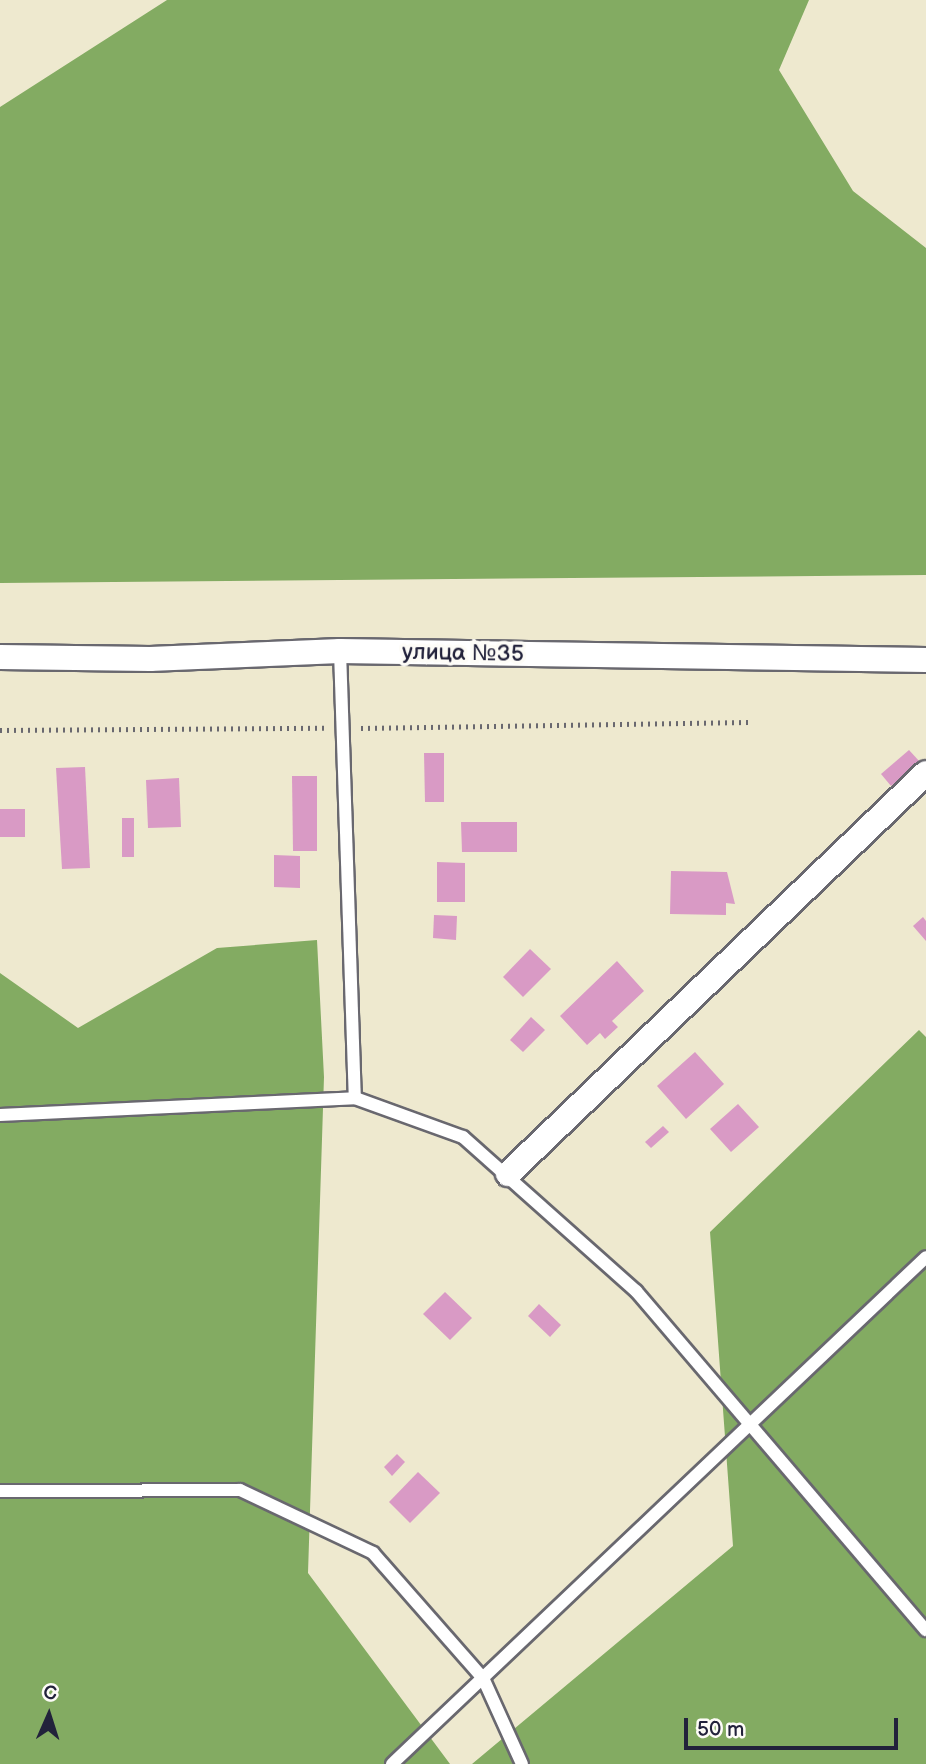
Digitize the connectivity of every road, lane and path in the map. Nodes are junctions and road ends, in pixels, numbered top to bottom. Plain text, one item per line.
1 (340, 651) junction
2 (0, 657) edge
3 (926, 660) edge
4 (749, 722) dead end
5 (341, 728) junction
6 (0, 730) edge
7 (926, 773) edge
8 (355, 1098) junction
9 (0, 1115) edge
10 (508, 1174) junction
11 (926, 1257) edge
12 (752, 1422) junction
13 (0, 1491) edge
14 (926, 1630) edge
15 (483, 1678) junction
16 (392, 1764) edge
17 (522, 1764) edge

1 - 2 street, улица №35
1 - 3 street, улица №35
1 - 5 lane
4 - 5 path
5 - 6 path
5 - 8 lane
7 - 10 street
8 - 9 lane
8 - 10 lane
10 - 12 lane
11 - 12 lane
12 - 14 lane
12 - 15 lane
13 - 15 lane
15 - 16 lane
15 - 17 lane

